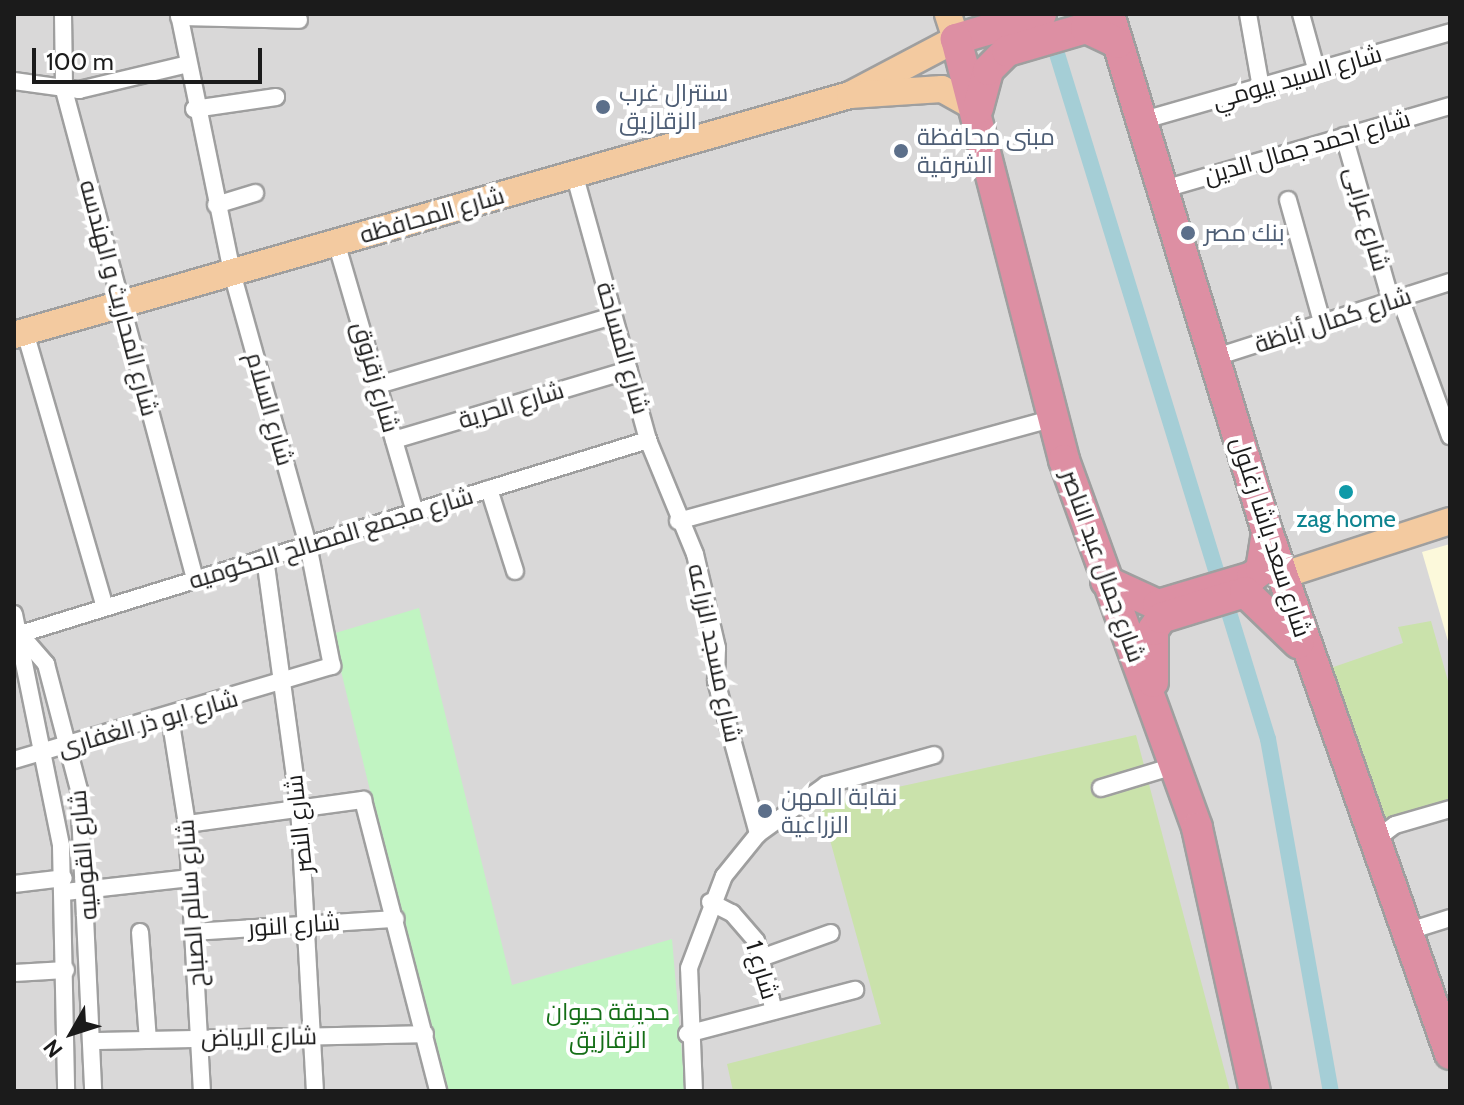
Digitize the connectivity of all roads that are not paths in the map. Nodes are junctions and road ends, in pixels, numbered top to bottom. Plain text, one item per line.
1 (63, 14) edge
2 (1041, 14) edge
3 (1248, 14) edge
4 (1301, 14) edge
5 (179, 15) edge
6 (249, 16) edge
7 (299, 20) dead end
8 (1098, 25) edge
9 (952, 26) edge
10 (997, 30) edge
11 (1450, 32) edge
12 (184, 65) junction
13 (1317, 72) junction
14 (14, 81) edge
15 (1261, 88) junction
16 (64, 90) junction
17 (850, 95) junction
18 (276, 97) dead end
19 (1450, 106) edge
20 (194, 109) junction
21 (978, 109) junction
22 (1144, 120) junction
23 (1344, 136) junction
24 (574, 173) junction
25 (1164, 189) junction
26 (255, 193) dead end
27 (1288, 200) dead end
28 (216, 205) junction
29 (336, 242) junction
30 (232, 272) junction
31 (1450, 282) edge
32 (1396, 300) junction
33 (119, 305) junction
34 (613, 316) junction
35 (1322, 322) junction
36 (20, 334) edge
37 (1216, 357) junction
38 (629, 370) junction
39 (378, 385) junction
40 (1052, 419) junction
41 (1450, 436) edge
42 (394, 440) junction
43 (648, 440) junction
44 (489, 489) junction
45 (415, 512) junction
46 (678, 521) junction
47 (1450, 521) edge
48 (1267, 531) junction
49 (308, 545) junction
50 (265, 558) junction
51 (515, 571) dead end
52 (195, 579) junction
53 (1106, 581) junction
54 (1245, 586) junction
55 (1286, 589) junction
56 (105, 607) junction
57 (1159, 611) junction
58 (14, 614) edge
59 (17, 635) edge
60 (1310, 658) junction
61 (281, 686) junction
62 (1153, 700) junction
63 (170, 717) junction
64 (69, 745) junction
65 (46, 751) junction
66 (934, 755) dead end
67 (14, 760) edge
68 (1177, 765) junction
69 (1101, 788) dead end
70 (299, 806) junction
71 (1450, 809) edge
72 (187, 824) junction
73 (758, 834) junction
74 (1375, 840) junction
75 (190, 878) junction
76 (14, 884) edge
77 (64, 885) junction
78 (89, 890) junction
79 (710, 902) junction
80 (1450, 918) edge
81 (396, 919) junction
82 (309, 924) junction
83 (140, 932) dead end
84 (193, 932) junction
85 (1406, 932) junction
86 (831, 933) dead end
87 (761, 958) junction
88 (66, 970) junction
89 (14, 973) edge
90 (855, 990) dead end
91 (1439, 995) edge
92 (774, 1011) junction
93 (425, 1034) junction
94 (687, 1034) junction
95 (316, 1035) junction
96 (201, 1038) junction
97 (148, 1040) junction
98 (94, 1041) junction
99 (1450, 1054) edge
100 (66, 1091) edge
101 (93, 1091) edge
102 (202, 1091) edge
103 (315, 1091) edge
104 (438, 1091) edge
105 (694, 1091) edge
106 (1255, 1091) edge

1 - 16 street, شارع المحاريث و الهندسه
2 - 10 highway
3 - 15 street
4 - 13 street
5 - 6 street
5 - 12 street, شارع السلام
6 - 7 street
8 - 10 highway
8 - 22 highway, شارع سعد باشا زغلول
9 - 10 highway
9 - 17 main road, شارع المحافظه
9 - 21 highway, شارع جمال عبد الناصر
10 - 21 highway
11 - 13 street, شارع السيد بيومي
12 - 16 street
12 - 20 street, شارع السلام
13 - 15 street, شارع السيد بيومي
14 - 16 street
15 - 22 street, شارع السيد بيومي
16 - 33 street, شارع المحاريث و الهندسه
17 - 21 main road, شارع المحافظه
17 - 24 main road, شارع المحافظه
18 - 20 street
19 - 23 street, شارع احمد جمال الدين
20 - 28 street, شارع السلام
21 - 40 highway, شارع جمال عبد الناصر
22 - 25 highway, شارع سعد باشا زغلول
23 - 25 street, شارع احمد جمال الدين
23 - 32 street, شارع عرابى
24 - 29 main road, شارع المحافظه
24 - 34 street, شارع المساحة
25 - 37 highway, شارع سعد باشا زغلول
26 - 28 street
27 - 35 street
28 - 30 street, شارع السلام
29 - 30 main road, شارع المحافظه
29 - 39 street, شارع زقزوق
30 - 33 main road, شارع المحافظه
30 - 49 street, شارع السلام
31 - 32 street, شارع كمال أباظة
32 - 35 street, شارع كمال أباظة
32 - 41 street, شارع عرابى
33 - 36 main road, شارع المحافظه
33 - 52 street, شارع المحاريث و الهندسه
34 - 38 street, شارع المساحة
34 - 39 street
35 - 37 street, شارع كمال أباظة
36 - 56 street
37 - 48 highway, شارع سعد باشا زغلول
38 - 42 street, شارع الحرية
38 - 43 street, شارع المساحة
39 - 42 street, شارع زقزوق
40 - 46 street
40 - 53 highway, شارع جمال عبد الناصر
42 - 45 street, شارع زقزوق
43 - 44 street, شارع مجمع المصالح الحكوميه
43 - 46 street, شارع المساحة
44 - 45 street, شارع مجمع المصالح الحكوميه
44 - 51 street
45 - 49 street, شارع مجمع المصالح الحكوميه
46 - 73 street, شارع مسجد الزراعه
47 - 55 main road
48 - 54 highway
48 - 55 highway, شارع سعد باشا زغلول
49 - 50 street, شارع مجمع المصالح الحكوميه
49 - 61 street, شارع السلام
50 - 52 street, شارع مجمع المصالح الحكوميه
50 - 61 street, شارع النصر
52 - 56 street, شارع مجمع المصالح الحكوميه
53 - 57 highway
53 - 62 highway, شارع جمال عبد الناصر
54 - 57 highway
54 - 60 highway
55 - 60 highway, شارع سعد باشا زغلول
56 - 59 street, شارع مجمع المصالح الحكوميه
57 - 62 highway
58 - 59 street, شارع القوميه
59 - 64 street, شارع القوميه
59 - 65 street, شارع القوميه
60 - 74 highway, شارع سعد باشا زغلول
61 - 63 street, شارع ابو ذر الغفارى
61 - 70 street, شارع النصر
62 - 68 highway, شارع جمال عبد الناصر
63 - 64 street, شارع ابو ذر الغفارى
63 - 72 street, شارع سالم الصباح
64 - 65 street, شارع ابو ذر الغفارى
64 - 78 street, شارع القوميه
65 - 67 street, شارع ابو ذر الغفارى
65 - 77 street, شارع القوميه
66 - 73 street
68 - 69 street
68 - 106 highway, شارع جمال عبد الناصر
70 - 72 street
70 - 81 street
70 - 82 street, شارع النصر
71 - 74 street
72 - 75 street, شارع سالم الصباح
73 - 79 street
74 - 85 highway, شارع سعد باشا زغلول
75 - 78 street
75 - 84 street, شارع سالم الصباح
76 - 77 street
77 - 78 street
77 - 88 street, شارع القوميه
78 - 98 street, شارع القوميه
79 - 87 street, شارع 1
79 - 94 street
80 - 85 street
81 - 82 street, شارع النور
81 - 93 street
82 - 84 street, شارع النور
82 - 95 street, شارع النصر
83 - 97 street
84 - 96 street, شارع سالم الصباح
85 - 91 highway, شارع سعد باشا زغلول
86 - 87 street
87 - 92 street, شارع 1
88 - 89 street
88 - 100 street, شارع القوميه
90 - 92 street
91 - 99 highway, شارع سعد باشا زغلول
92 - 94 street
93 - 95 street, شارع الرياض
93 - 104 street
94 - 105 street
95 - 96 street, شارع الرياض
95 - 103 street, شارع النصر
96 - 97 street, شارع الرياض
96 - 102 street, شارع سالم الصباح
97 - 98 street, شارع الرياض
98 - 101 street, شارع القوميه

